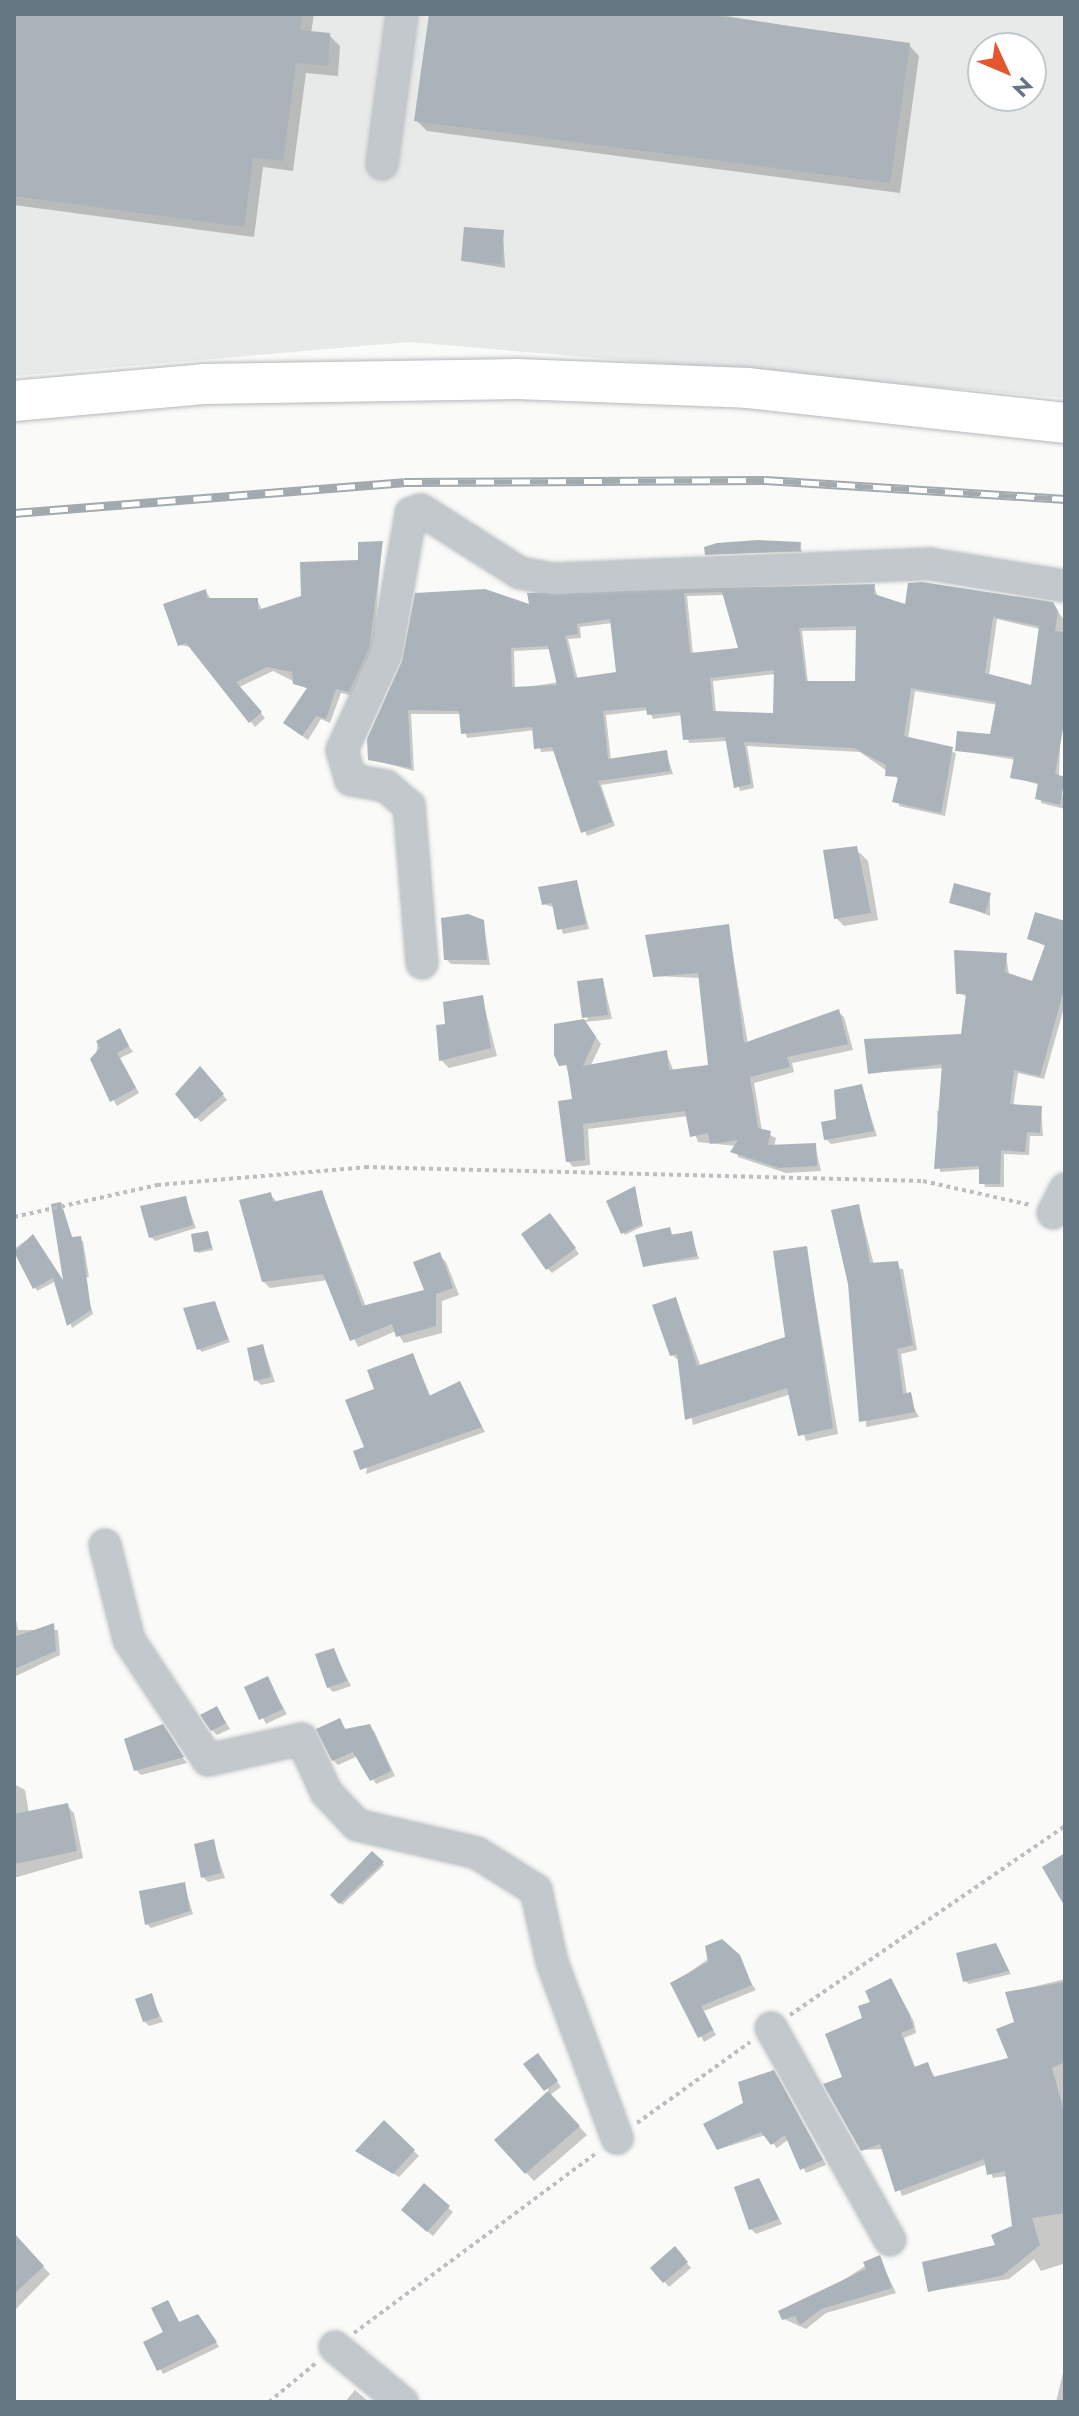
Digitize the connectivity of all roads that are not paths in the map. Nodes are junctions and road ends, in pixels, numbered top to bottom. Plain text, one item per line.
1 (402, 14) edge
2 (382, 164) dead end
3 (14, 401) edge
4 (1065, 423) edge
5 (1065, 586) edge
6 (422, 963) dead end
7 (105, 1545) dead end
8 (771, 2028) road end
9 (617, 2138) road end
10 (890, 2240) dead end
11 (335, 2347) road end
12 (402, 2402) edge

1 - 2 street
3 - 4 main road
5 - 6 street
7 - 9 street
8 - 10 street
11 - 12 street

